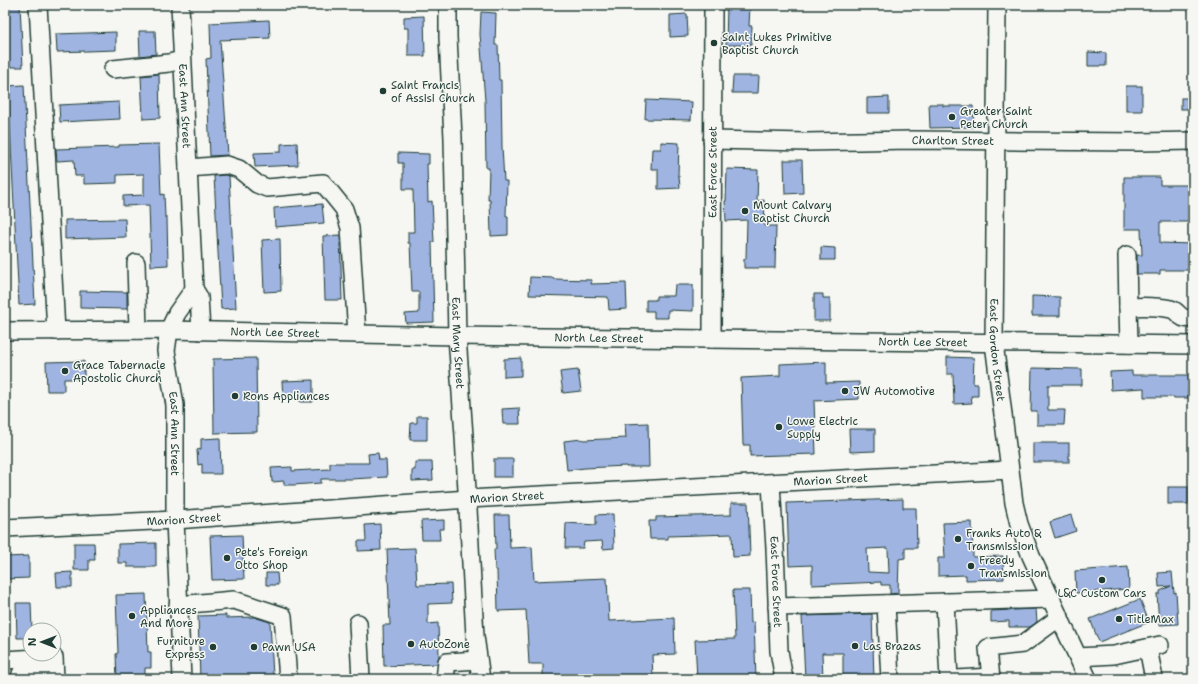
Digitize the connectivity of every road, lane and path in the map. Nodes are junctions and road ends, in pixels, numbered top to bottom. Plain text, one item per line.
1 (38, 5) edge
2 (180, 5) edge
3 (448, 5) edge
4 (713, 5) edge
5 (997, 5) edge
6 (182, 60) junction
7 (113, 69) dead end
8 (712, 140) junction
9 (996, 141) junction
10 (1193, 141) edge
11 (188, 168) junction
12 (1127, 255) dead end
13 (136, 263) dead end
14 (194, 289) junction
15 (1128, 307) junction
16 (1193, 318) edge
17 (138, 330) junction
18 (169, 330) junction
19 (5, 331) edge
20 (56, 331) junction
21 (201, 331) junction
22 (357, 334) junction
23 (457, 336) junction
24 (712, 339) junction
25 (994, 343) junction
26 (1129, 344) junction
27 (1193, 345) edge
28 (1010, 470) junction
29 (771, 484) junction
30 (468, 499) junction
31 (174, 520) junction
32 (5, 528) edge
33 (1052, 599) junction
34 (945, 602) junction
35 (886, 604) junction
36 (178, 605) junction
37 (777, 607) junction
38 (1060, 617) junction
39 (358, 623) dead end
40 (1078, 657) junction
41 (10, 660) edge
42 (478, 660) junction
43 (991, 678) edge
44 (15, 679) edge
45 (20, 679) edge
46 (47, 679) edge
47 (55, 679) edge
48 (182, 679) edge
49 (288, 679) edge
50 (361, 679) edge
51 (445, 679) edge
52 (481, 679) edge
53 (784, 679) edge
54 (890, 679) edge
55 (948, 679) edge
56 (955, 679) edge
57 (1088, 679) edge
58 (1154, 679) edge

1 - 20 street
2 - 6 street, East Ann Street
3 - 23 street, East Mary Street
4 - 8 street, East Force Street
5 - 9 street, East Gordon Street
6 - 7 street
6 - 11 street, East Ann Street
8 - 9 street, Charlton Street
8 - 24 street, East Force Street
9 - 10 street, Charlton Street
9 - 25 street, East Gordon Street
11 - 14 street, East Ann Street
11 - 22 street
12 - 15 street
13 - 17 street
14 - 18 street, East Ann Street
14 - 21 street
15 - 16 street
15 - 26 street
17 - 18 street, North Lee Street
17 - 20 street, North Lee Street
18 - 21 street, North Lee Street
18 - 31 street, East Ann Street
19 - 20 street, North Lee Street
21 - 22 street, North Lee Street
22 - 23 street, North Lee Street
23 - 24 street, North Lee Street
23 - 30 street, East Mary Street
24 - 25 street, North Lee Street
25 - 26 street, North Lee Street
25 - 28 street, East Gordon Street
26 - 27 street, North Lee Street
28 - 29 street, Marion Street
28 - 33 street, East Gordon Street
29 - 30 street, Marion Street
29 - 37 street, East Force Street
30 - 31 street, Marion Street
30 - 42 street, East Mary Street
31 - 32 street, Marion Street
31 - 36 street, East Ann Street
33 - 34 street
33 - 38 street, East Gordon Street
34 - 35 street
34 - 55 street
35 - 37 street
35 - 54 street
36 - 48 street, East Ann Street
36 - 49 street
37 - 53 street, East Force Street
38 - 40 street, East Gordon Street
38 - 43 street
39 - 50 street
40 - 57 street, East Gordon Street
40 - 58 street
41 - 44 street
41 - 47 street
42 - 51 street
42 - 52 street, East Mary Street
43 - 56 street
45 - 46 street

